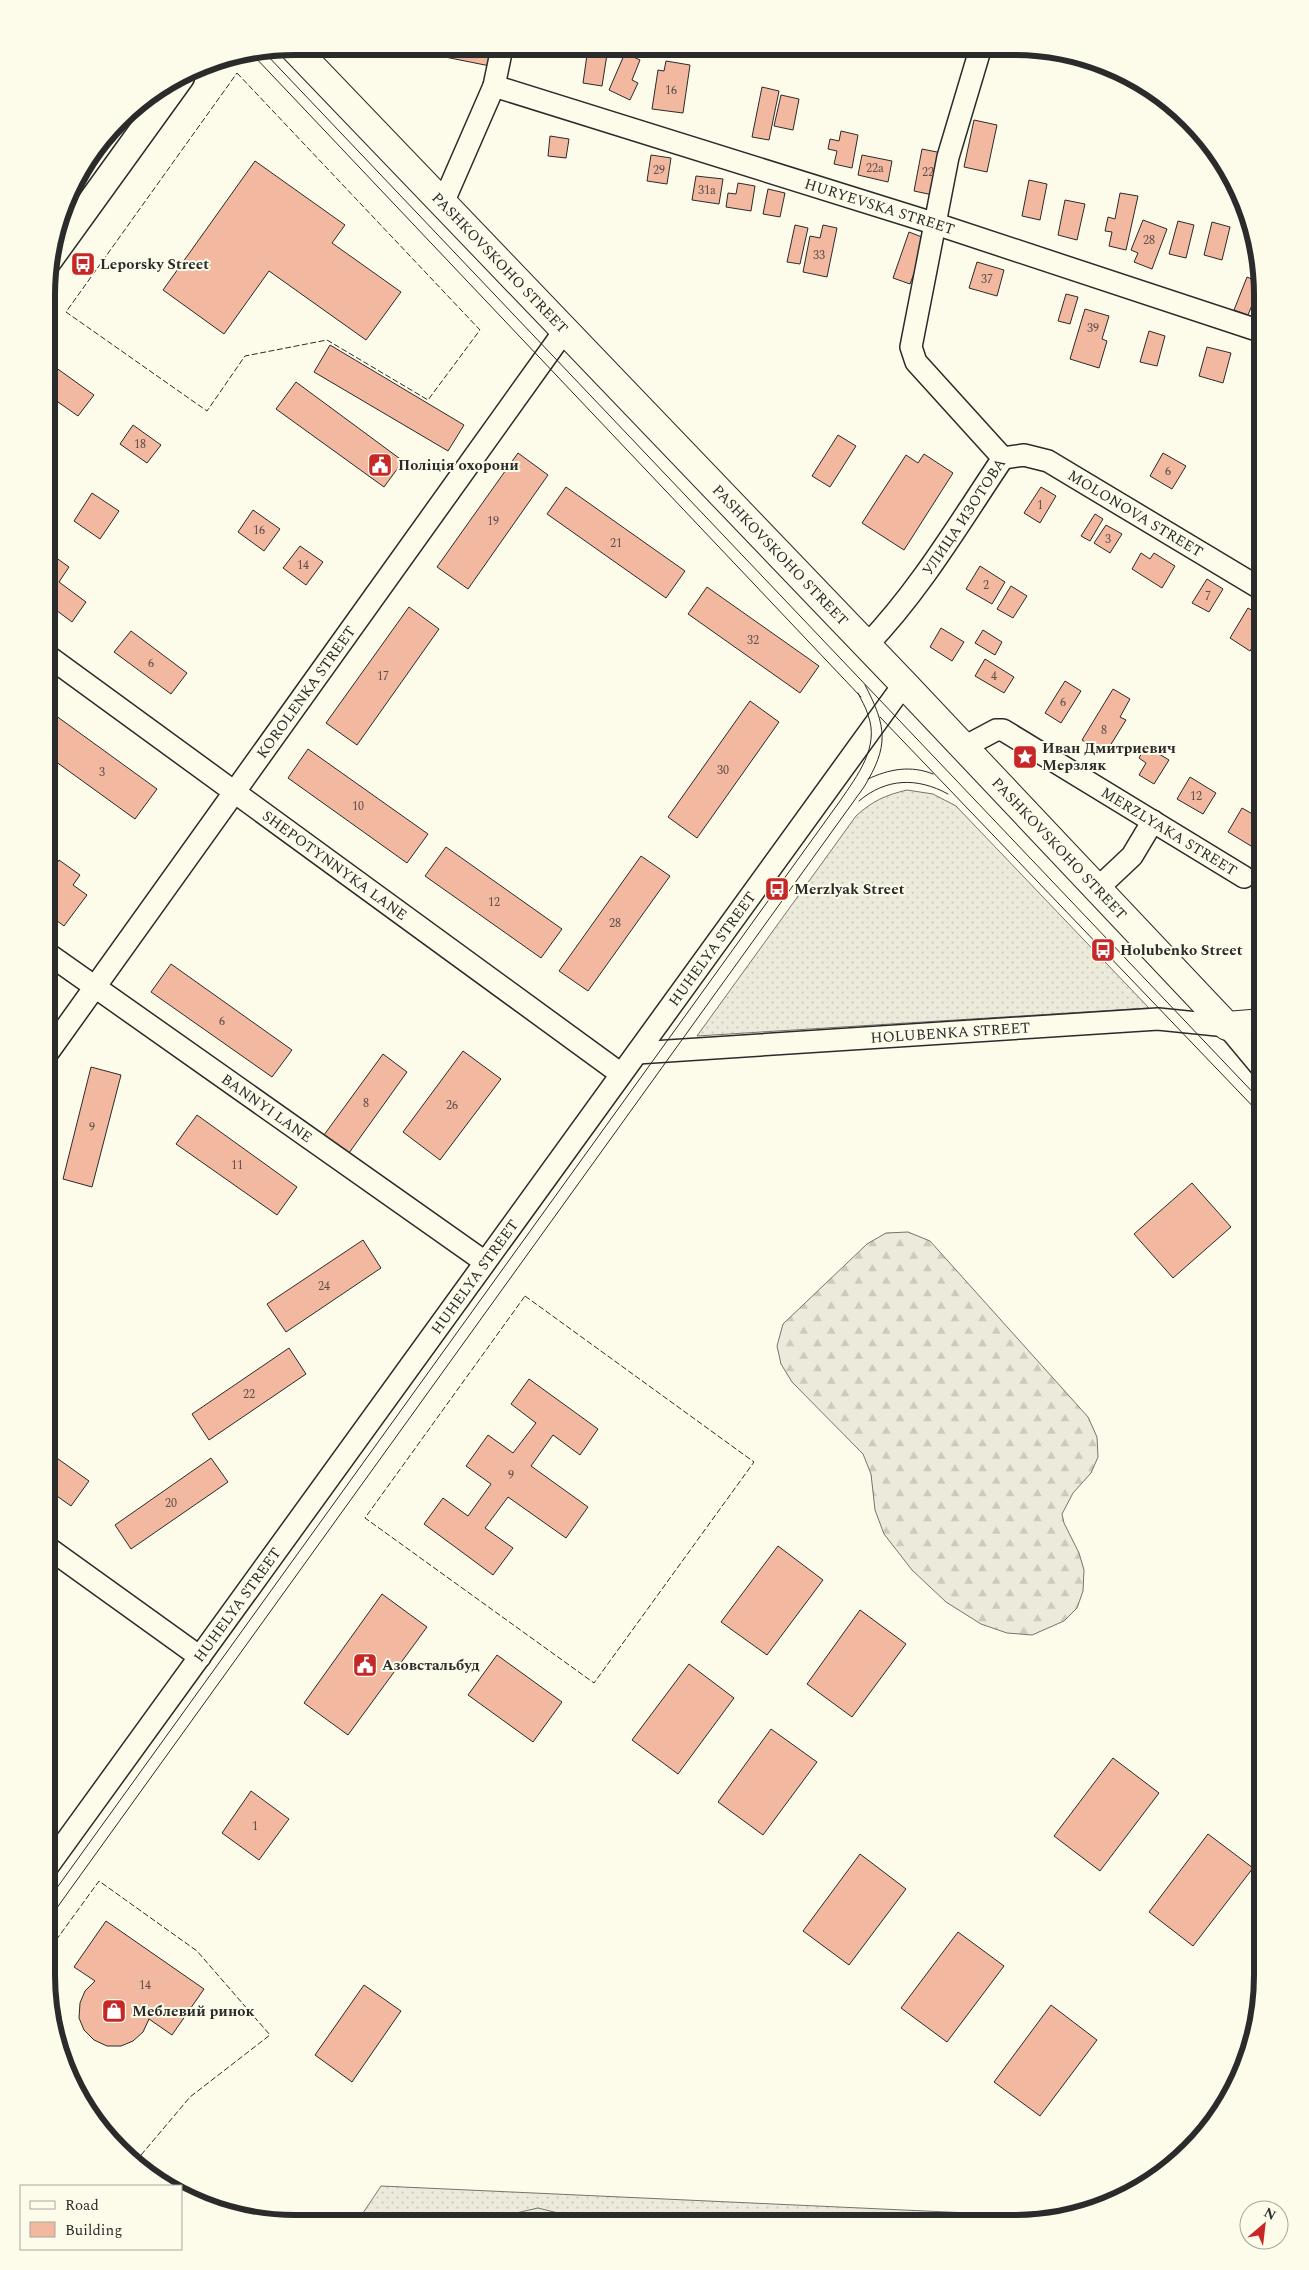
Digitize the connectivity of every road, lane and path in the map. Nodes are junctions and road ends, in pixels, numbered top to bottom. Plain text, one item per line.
1 (301, 55) edge
2 (501, 55) edge
3 (979, 55) edge
4 (494, 86) junction
5 (173, 88) edge
6 (443, 203) junction
7 (936, 224) junction
8 (61, 244) edge
9 (1254, 329) edge
10 (565, 330) junction
11 (1003, 458) junction
12 (1254, 585) edge
13 (867, 645) junction
14 (55, 661) edge
15 (904, 684) junction
16 (964, 747) junction
17 (234, 792) junction
18 (1153, 822) junction
19 (1244, 877) dead end
20 (1098, 888) junction
21 (55, 958) edge
22 (95, 987) junction
23 (1254, 1024) edge
24 (1227, 1026) junction
25 (55, 1043) edge
26 (637, 1053) junction
27 (1254, 1058) edge
28 (622, 1074) junction
29 (485, 1262) junction
30 (55, 1554) edge
31 (200, 1657) junction
32 (55, 1857) edge

1 - 6 highway, PASHKOVSKOHO STREET
2 - 4 street
3 - 7 street, УЛИЦА ИЗОТОВА
4 - 6 street
4 - 7 street, HURYEVSKA STREET
5 - 8 main road
6 - 10 highway, PASHKOVSKOHO STREET
7 - 9 street, HURYEVSKA STREET
7 - 11 street, УЛИЦА ИЗОТОВА
10 - 13 highway, PASHKOVSKOHO STREET
10 - 17 street, KOROLENKA STREET
11 - 12 street, MOLONOVA STREET
11 - 13 street, УЛИЦА ИЗОТОВА
13 - 15 highway, PASHKOVSKOHO STREET
14 - 17 street, SHEPOTYNNYKA LANE
15 - 16 highway, PASHKOVSKOHO STREET
15 - 26 street, HUHELYA STREET
16 - 18 street, MERZLYAKA STREET
16 - 20 highway, PASHKOVSKOHO STREET
17 - 22 street, KOROLENKA STREET
17 - 28 street, SHEPOTYNNYKA LANE
18 - 19 street, MERZLYAKA STREET
18 - 20 street
20 - 24 highway, PASHKOVSKOHO STREET
21 - 22 street, BANNYI LANE
22 - 25 street, KOROLENKA STREET
22 - 29 street, BANNYI LANE
23 - 24 highway, HOLUBENKA STREET
24 - 26 street, HOLUBENKA STREET
24 - 27 street, PASHKOVSKOHO STREET
26 - 28 street, HUHELYA STREET
28 - 29 street, HUHELYA STREET
29 - 31 street, HUHELYA STREET
30 - 31 street
31 - 32 street, HUHELYA STREET

